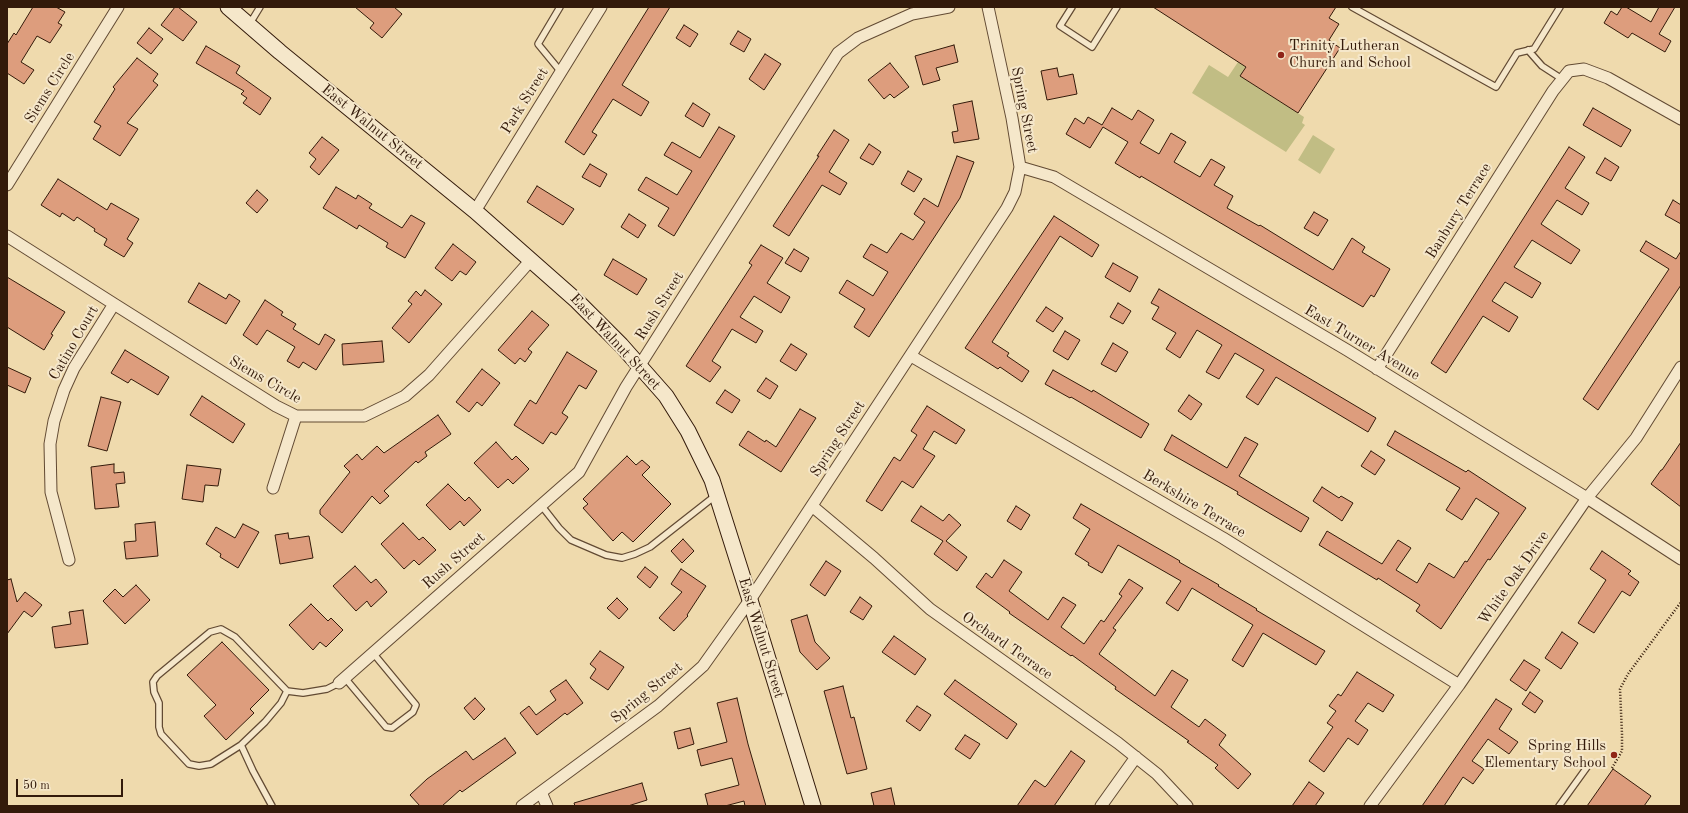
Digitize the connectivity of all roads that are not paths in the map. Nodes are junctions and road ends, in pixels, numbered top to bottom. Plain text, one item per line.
1 (118, 7) edge
2 (228, 7) edge
3 (260, 7) edge
4 (560, 7) edge
5 (601, 7) edge
6 (949, 7) edge
7 (988, 7) edge
8 (1072, 7) edge
9 (1117, 7) edge
10 (1352, 7) edge
11 (1560, 7) edge
12 (911, 10) edge
13 (249, 25) junction
14 (1528, 50) junction
15 (561, 72) junction
16 (1566, 75) junction
17 (1681, 119) edge
18 (1020, 166) junction
19 (7, 185) edge
20 (475, 211) junction
21 (7, 236) edge
22 (531, 260) junction
23 (114, 304) junction
24 (911, 356) junction
25 (640, 366) junction
26 (1681, 367) edge
27 (1377, 369) junction
28 (296, 416) junction
29 (273, 488) dead end
30 (716, 496) junction
31 (1587, 498) junction
32 (541, 504) junction
33 (812, 506) junction
34 (1681, 559) edge
35 (69, 560) dead end
36 (750, 600) junction
37 (373, 653) junction
38 (342, 681) junction
39 (1458, 685) junction
40 (287, 691) junction
41 (241, 745) junction
42 (1136, 757) junction
43 (1590, 763) dead end
44 (541, 792) junction
45 (272, 806) edge
46 (522, 806) edge
47 (547, 806) edge
48 (813, 806) edge
49 (1101, 806) edge
50 (1187, 806) edge
51 (1370, 806) edge
52 (1559, 806) edge

1 - 19 street, Siems Circle
2 - 13 street, East Walnut Street
3 - 13 lane
4 - 15 lane
5 - 15 street, Park Street
6 - 12 street, Rush Street
7 - 18 street, Spring Street
8 - 9 lane
10 - 14 lane
11 - 14 lane
12 - 25 street, Rush Street
13 - 20 street, East Walnut Street
14 - 16 lane
15 - 20 street, Park Street
16 - 17 street
16 - 27 street, Banbury Terrace
18 - 24 street, Spring Street
18 - 27 street, East Turner Avenue
20 - 22 street, East Walnut Street
21 - 23 street, Siems Circle
22 - 25 street, East Walnut Street
22 - 28 street, Siems Circle
23 - 28 street, Siems Circle
23 - 35 street, Catino Court
24 - 33 street, Spring Street
24 - 39 street, Berkshire Terrace
25 - 30 street, East Walnut Street
25 - 32 street, Rush Street
26 - 31 street, White Oak Drive
27 - 31 street, East Turner Avenue
28 - 29 street
30 - 32 lane
30 - 36 street, East Walnut Street
31 - 34 street, East Turner Avenue
31 - 39 street, White Oak Drive
32 - 37 street, Rush Street
33 - 36 street, Spring Street
33 - 42 street, Orchard Terrace
36 - 44 street, Spring Street
36 - 48 street, East Walnut Street
37 - 38 street, Rush Street
37 - 38 lane
38 - 40 lane
39 - 51 street, White Oak Drive
40 - 41 lane
40 - 41 lane
41 - 45 lane
42 - 49 street
42 - 50 street, Orchard Terrace
43 - 52 lane
44 - 46 street, Spring Street
44 - 47 street

